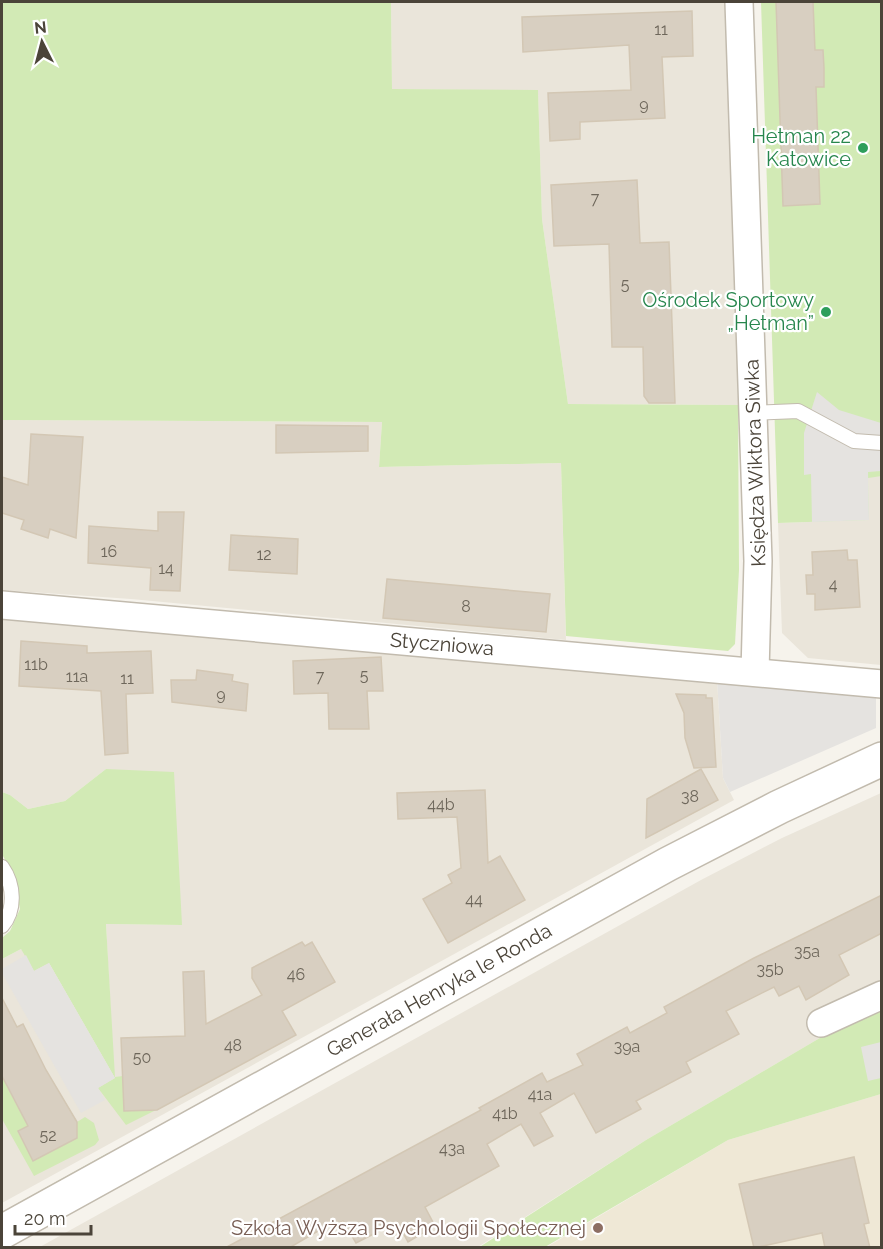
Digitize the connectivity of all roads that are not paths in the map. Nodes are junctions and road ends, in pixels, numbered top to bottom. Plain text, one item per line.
1 (739, 2) edge
2 (753, 413) junction
3 (882, 443) edge
4 (2, 605) edge
5 (755, 672) junction
6 (882, 684) edge
7 (882, 759) edge
8 (2, 867) edge
9 (2, 926) edge
10 (882, 994) edge
11 (821, 1023) dead end
12 (2, 1232) edge

1 - 2 street, Księdza Wiktora Siwka
2 - 3 lane
2 - 5 street, Księdza Wiktora Siwka
4 - 5 street, Styczniowa
5 - 6 street, Styczniowa
7 - 12 street, Generała Henryka le Ronda
8 - 9 lane
10 - 11 street

